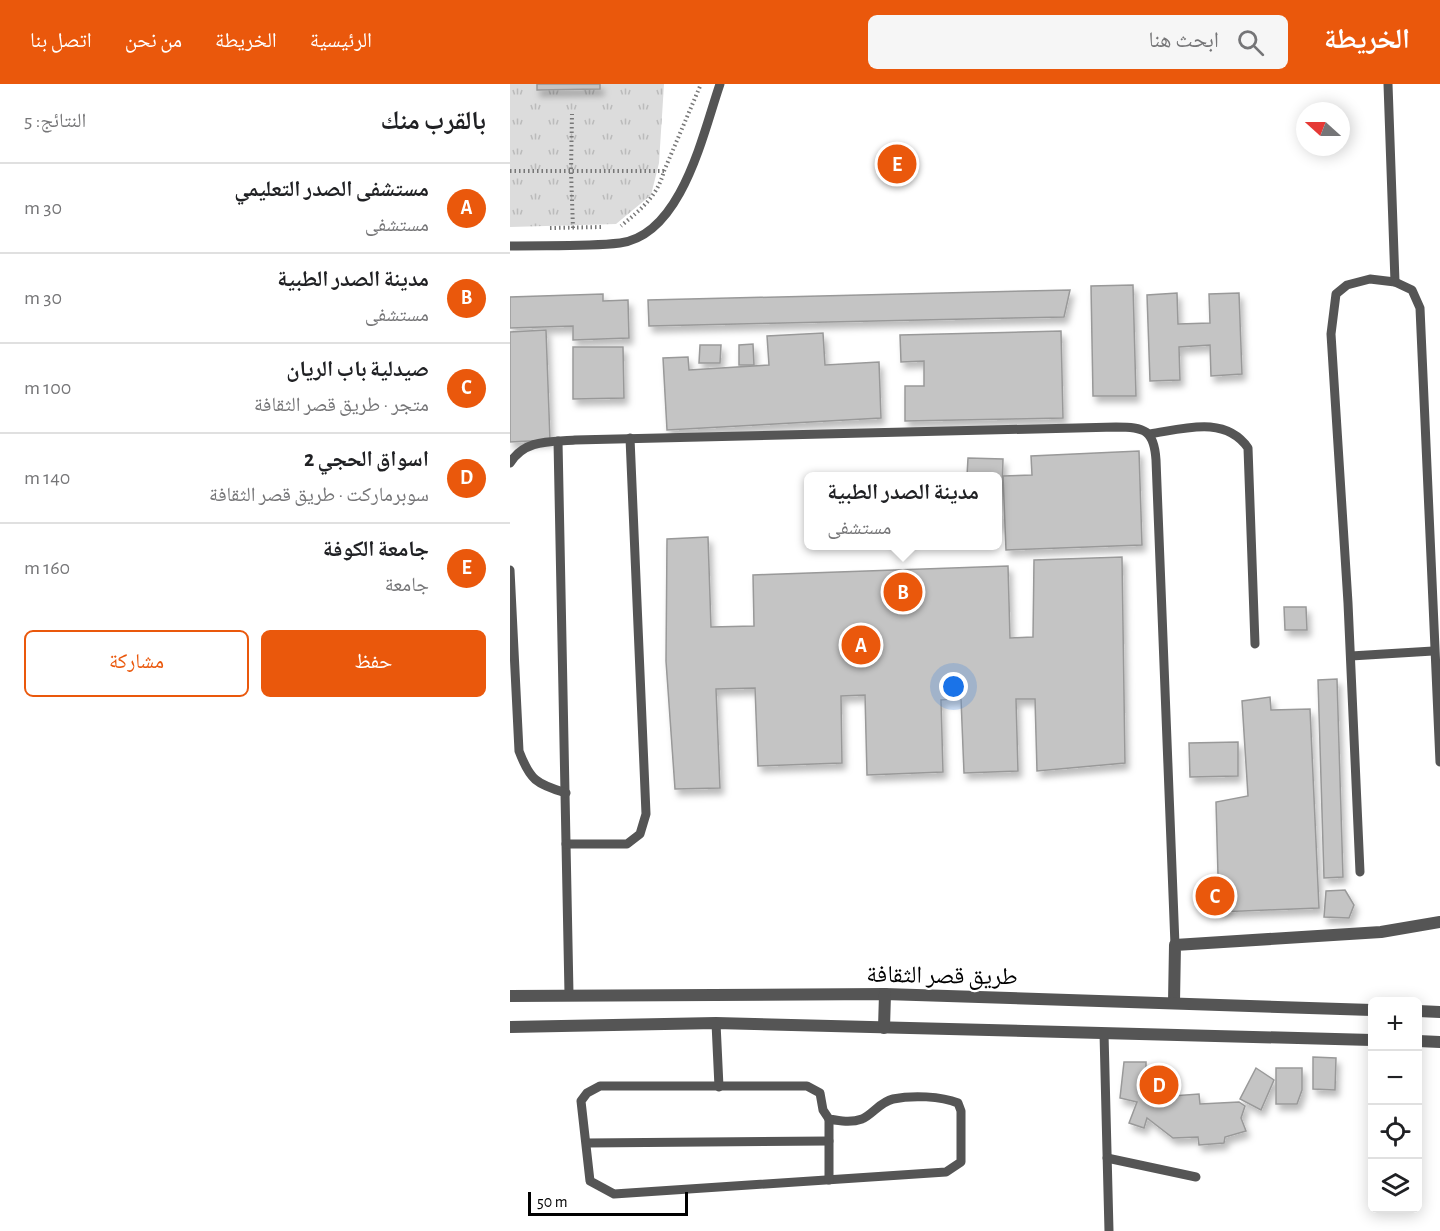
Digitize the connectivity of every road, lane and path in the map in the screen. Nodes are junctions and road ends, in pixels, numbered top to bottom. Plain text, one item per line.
1 (701, 84) edge
2 (720, 84) edge
3 (1388, 84) edge
4 (572, 114) dead end
5 (510, 171) edge
6 (571, 171) junction
7 (664, 171) junction
8 (608, 227) dead end
9 (620, 227) dead end
10 (510, 246) edge
11 (1395, 282) junction
12 (1150, 434) junction
13 (630, 438) junction
14 (558, 441) junction
15 (510, 463) edge
16 (510, 570) edge
17 (1255, 644) dead end
18 (1433, 651) junction
19 (1350, 656) junction
20 (1440, 762) edge
21 (566, 793) junction
22 (566, 844) junction
23 (1359, 872) dead end
24 (1440, 922) edge
25 (1175, 945) junction
26 (569, 994) junction
27 (885, 994) junction
28 (510, 996) edge
29 (1174, 1002) junction
30 (1368, 1010) edge
31 (1422, 1011) edge
32 (1440, 1012) edge
33 (716, 1023) junction
34 (510, 1027) edge
35 (884, 1028) junction
36 (1104, 1033) junction
37 (1368, 1040) edge
38 (1422, 1041) edge
39 (1440, 1042) edge
40 (719, 1087) junction
41 (829, 1119) junction
42 (829, 1141) junction
43 (587, 1143) junction
44 (1107, 1158) junction
45 (1196, 1177) dead end
46 (829, 1180) junction
47 (1109, 1231) edge

1 - 7 path
2 - 10 lane
3 - 11 lane
4 - 6 path
5 - 6 path
6 - 7 path
6 - 8 path
7 - 9 path
11 - 18 lane
11 - 19 lane
12 - 13 lane
12 - 17 lane
12 - 25 lane
13 - 14 lane
13 - 22 lane
14 - 15 lane
14 - 21 lane
16 - 21 lane
18 - 19 lane
18 - 20 lane
19 - 23 lane
21 - 22 lane
22 - 26 lane
24 - 25 street
25 - 29 street
26 - 27 street, طريق قصر الثقافة
26 - 28 street, طريق قصر الثقافة
27 - 29 street, طريق قصر الثقافة
27 - 35 street
29 - 30 street, طريق قصر الثقافة
31 - 32 street
33 - 34 street
33 - 35 street
33 - 40 lane
35 - 36 street
36 - 37 street
36 - 44 lane
38 - 39 street
40 - 41 lane
40 - 43 lane
41 - 42 lane
41 - 46 lane
42 - 43 lane
42 - 46 lane
43 - 46 lane
44 - 45 lane
44 - 47 lane

